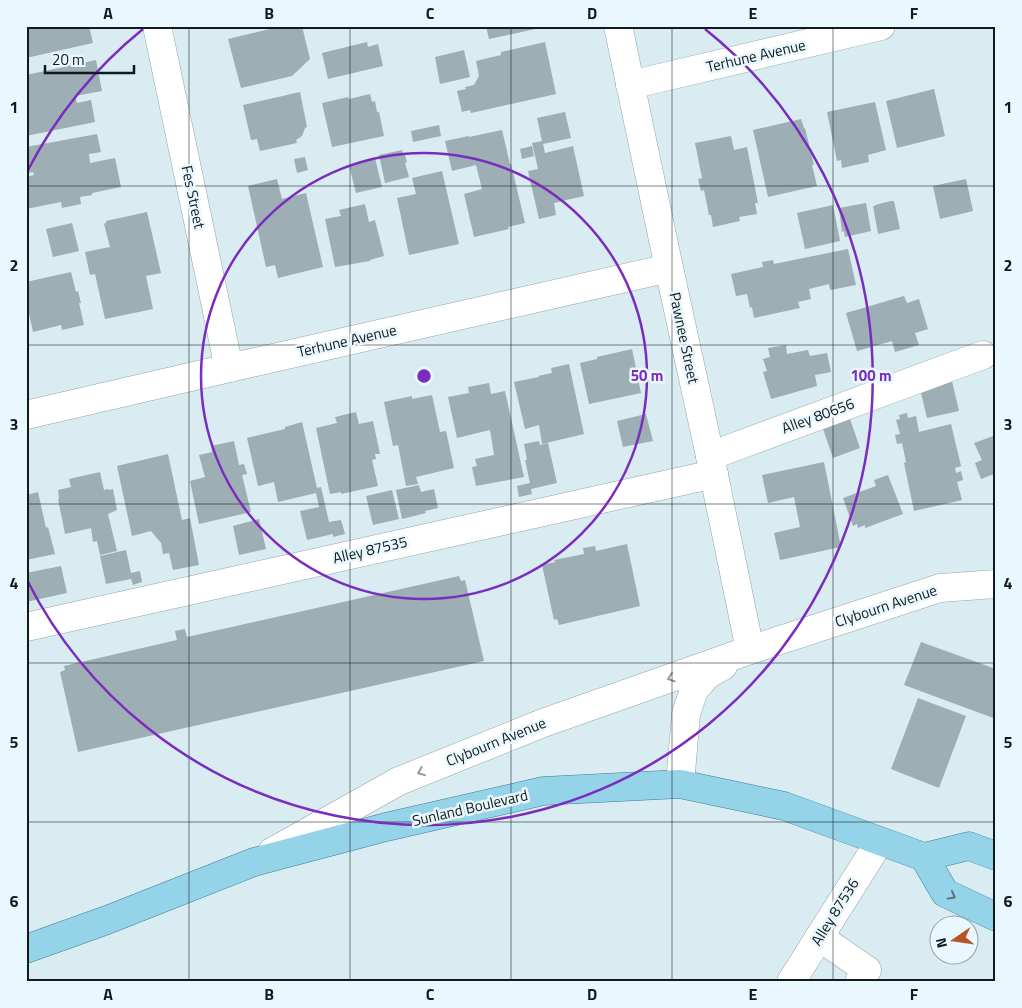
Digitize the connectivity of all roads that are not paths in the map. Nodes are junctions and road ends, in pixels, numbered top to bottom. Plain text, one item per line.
1 (157, 26) edge
2 (618, 26) edge
3 (881, 26) edge
4 (630, 85) junction
5 (668, 268) junction
6 (983, 355) dead end
7 (229, 368) junction
8 (26, 415) edge
9 (712, 465) junction
10 (996, 584) edge
11 (26, 627) edge
12 (750, 650) junction
13 (680, 784) junction
14 (880, 841) junction
15 (996, 856) edge
16 (924, 857) junction
17 (254, 862) junction
18 (996, 917) edge
19 (819, 937) junction
20 (26, 949) edge
21 (791, 982) edge
22 (860, 982) edge

1 - 7 street, Fes Street
2 - 4 street, Pawnee Street
3 - 4 street, Terhune Avenue
4 - 5 street, Pawnee Street
5 - 7 street, Terhune Avenue
5 - 9 street, Pawnee Street
6 - 9 street, Alley 80656
7 - 8 street, Terhune Avenue
9 - 11 street, Alley 87535
9 - 12 street, Pawnee Street
10 - 12 street, Clybourn Avenue
12 - 13 street, Clybourn Avenue
12 -> 17 street, Clybourn Avenue
13 - 14 main road, Sunland Boulevard
13 - 17 main road, Sunland Boulevard
14 - 16 main road, Sunland Boulevard
14 - 19 street, Alley 87536
15 - 16 main road
16 -> 18 main road
17 - 20 main road, Sunland Boulevard
19 - 21 street, Alley 87536
19 - 22 street

